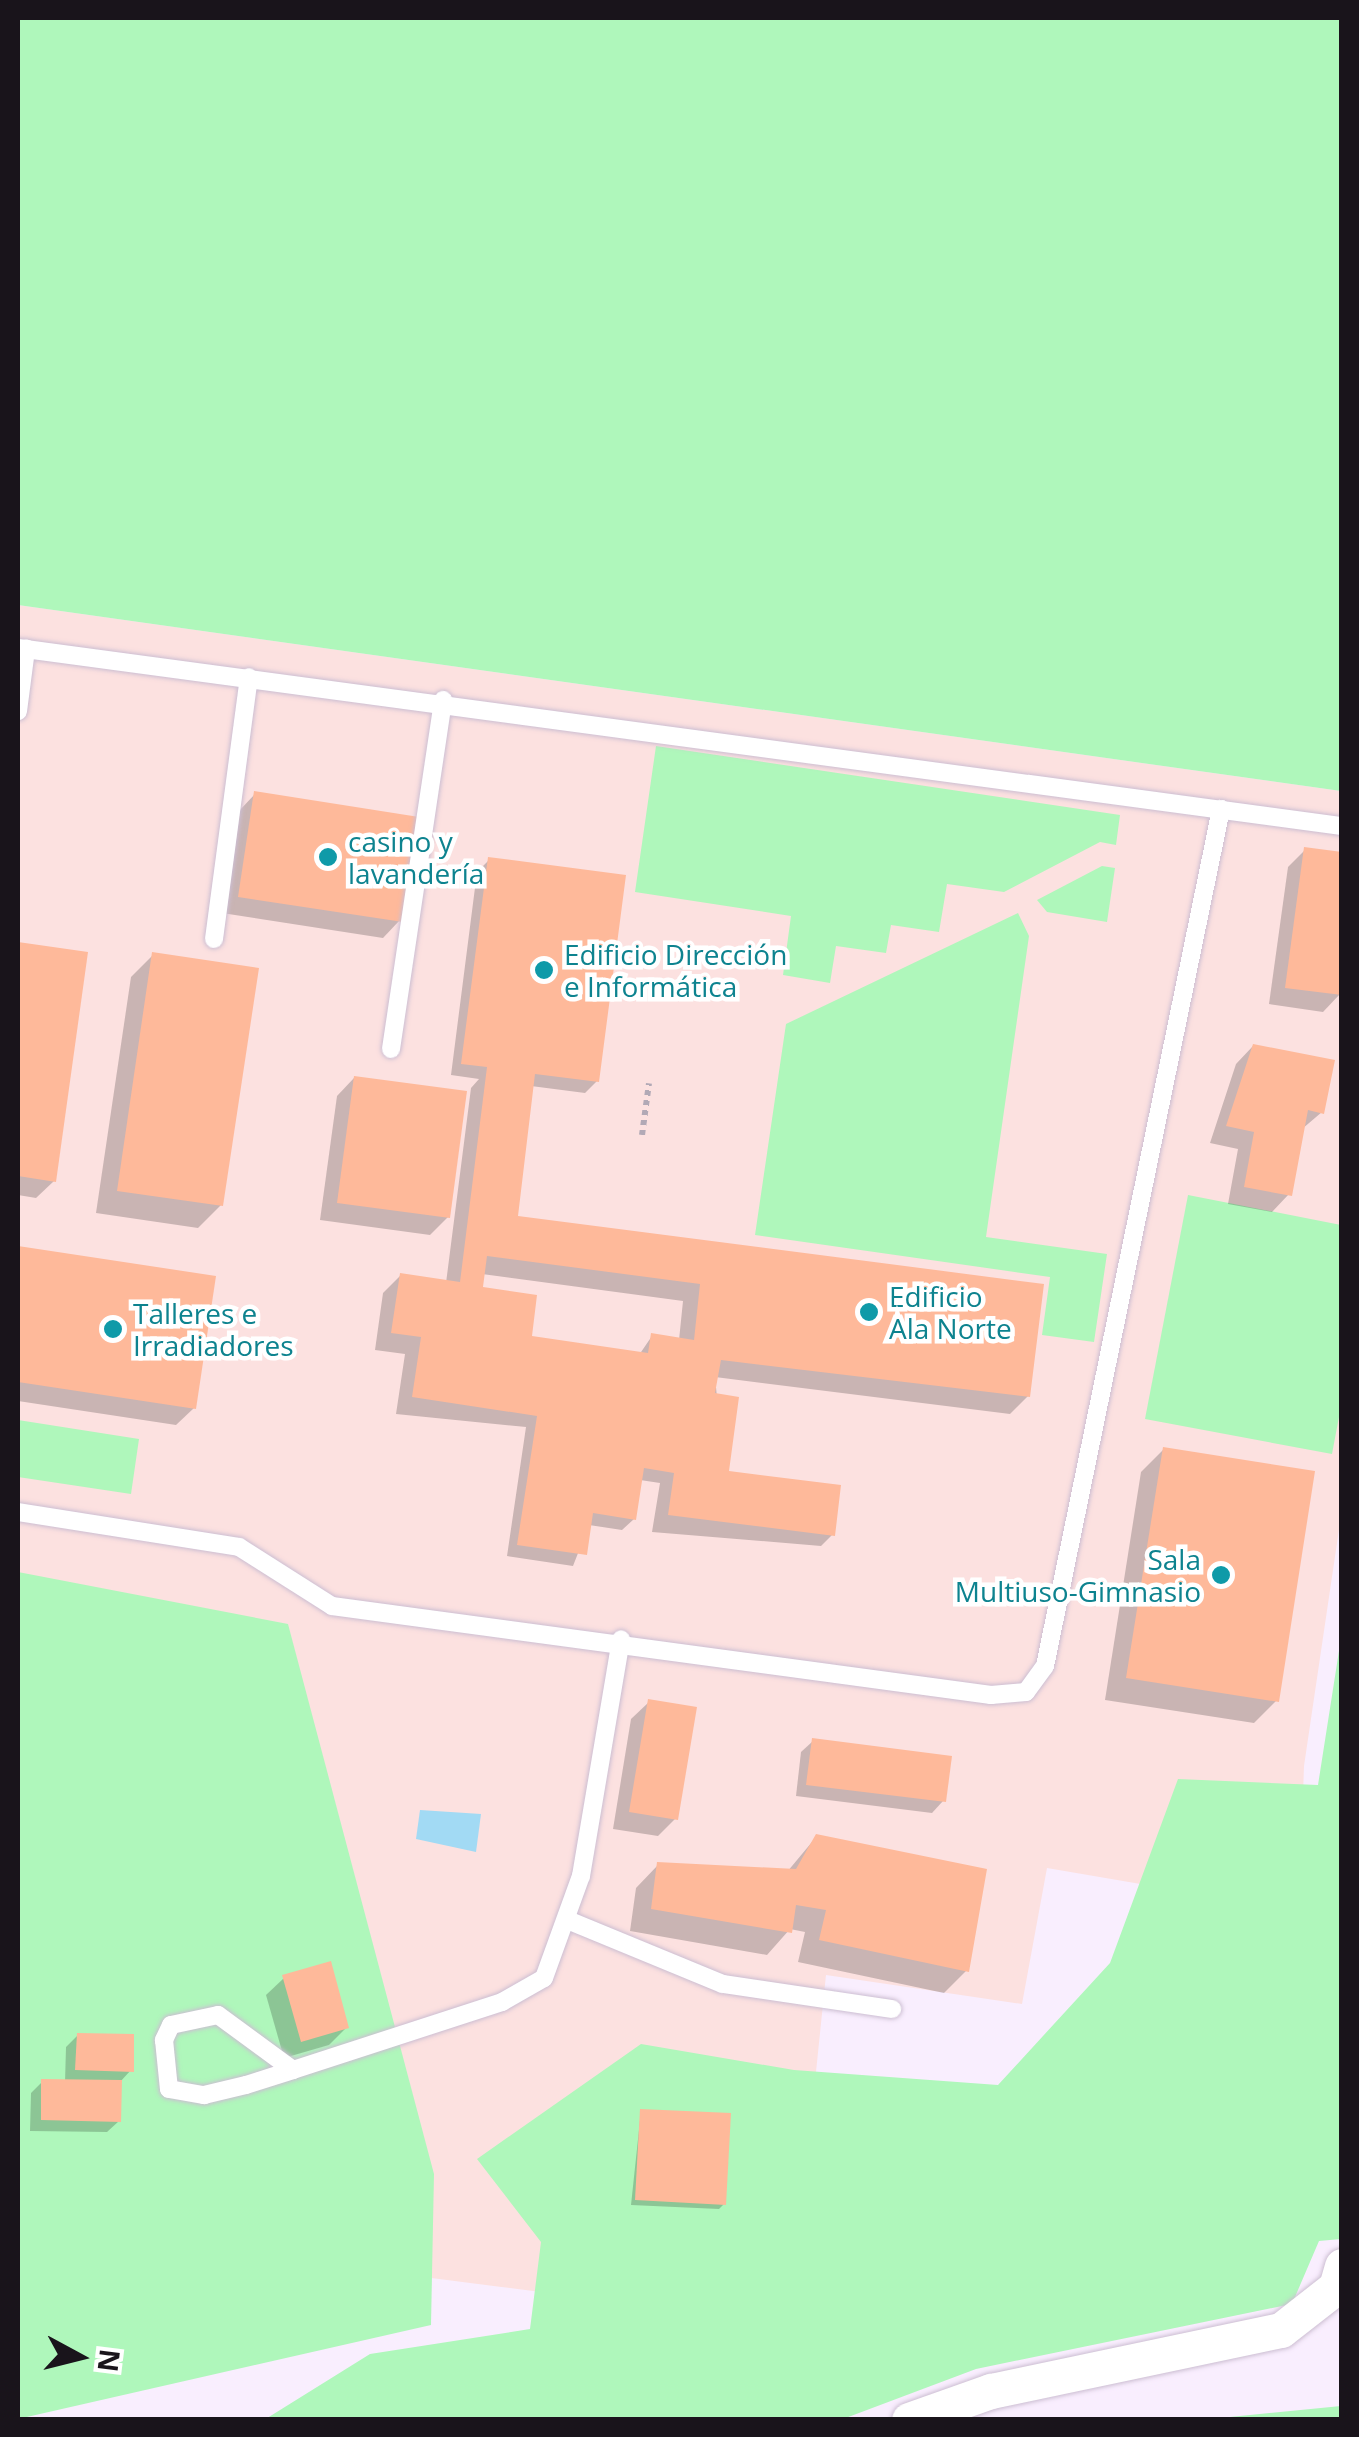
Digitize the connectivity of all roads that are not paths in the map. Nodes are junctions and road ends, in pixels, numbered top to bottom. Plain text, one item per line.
1 (22, 648) edge
2 (250, 676) junction
3 (443, 700) junction
4 (18, 711) edge
5 (1221, 809) junction
6 (1342, 826) edge
7 (214, 939) dead end
8 (391, 1049) dead end
9 (18, 1512) edge
10 (621, 1639) junction
11 (570, 1921) junction
12 (892, 2008) dead end
13 (293, 2070) junction
14 (1342, 2266) edge
15 (909, 2420) edge

1 - 2 lane
1 - 4 lane
2 - 3 lane
2 - 7 lane
3 - 5 lane
3 - 8 lane
5 - 6 lane
5 - 10 lane
9 - 10 lane
10 - 11 lane
11 - 12 lane
11 - 13 lane
13 - 13 lane
14 - 15 street

